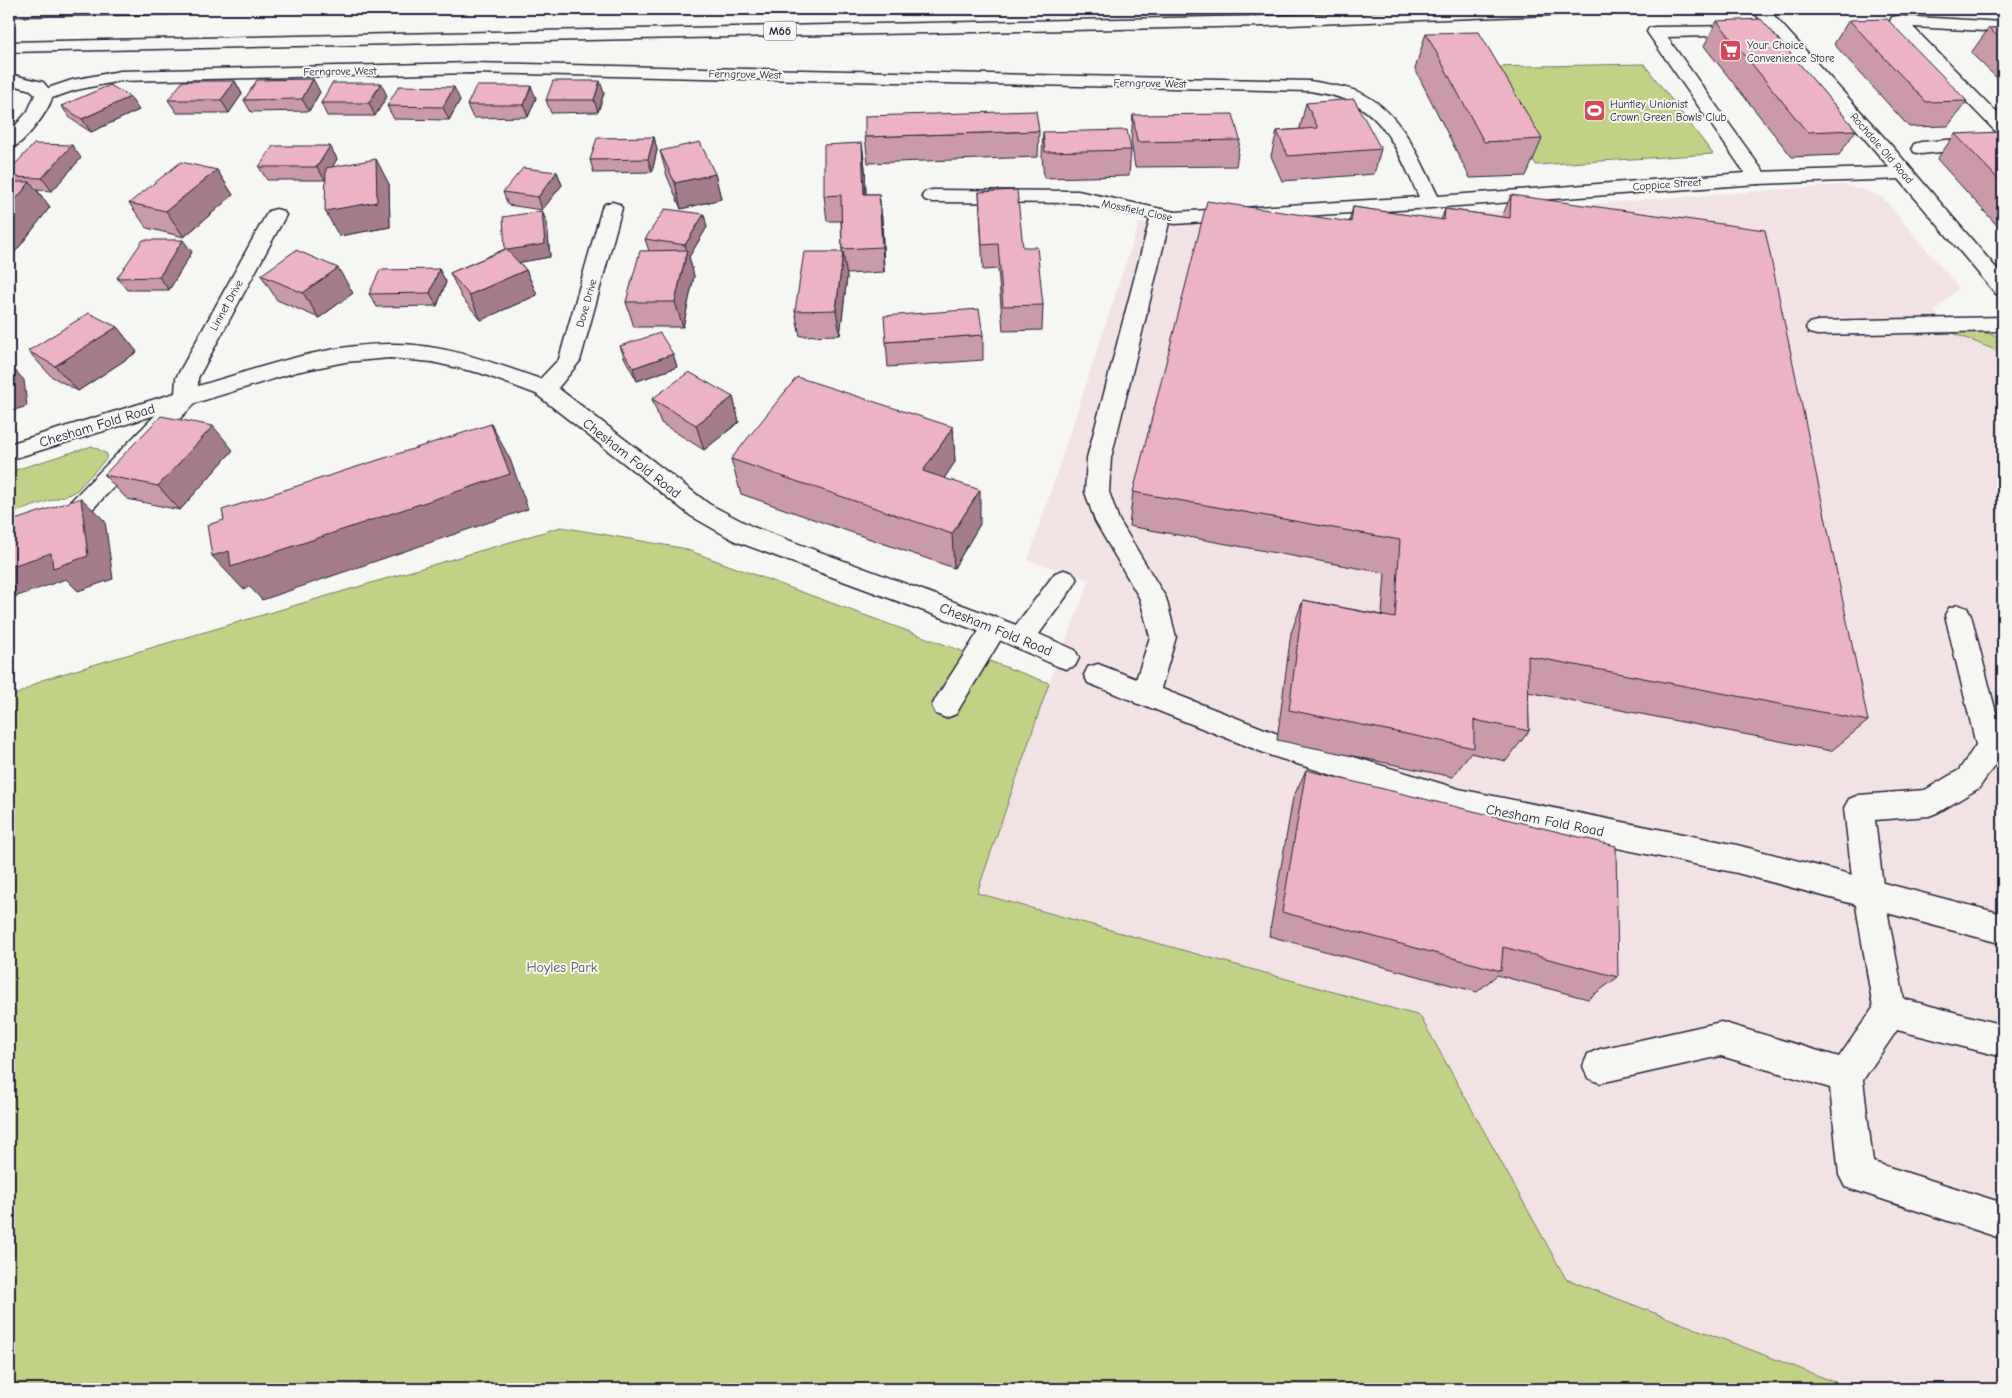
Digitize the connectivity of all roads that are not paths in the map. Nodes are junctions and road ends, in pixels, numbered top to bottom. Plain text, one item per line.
1 (169, 9) edge
2 (1574, 9) edge
3 (1759, 9) edge
4 (1551, 10) edge
5 (9, 11) edge
6 (2003, 27) edge
7 (1777, 30) junction
8 (9, 47) edge
9 (9, 79) edge
10 (44, 95) junction
11 (2003, 129) edge
12 (2003, 142) edge
13 (9, 144) edge
14 (1921, 148) dead end
15 (1903, 172) junction
16 (1758, 178) junction
17 (932, 196) dead end
18 (1431, 202) junction
19 (612, 208) dead end
20 (276, 215) dead end
21 (1161, 215) junction
22 (2003, 289) edge
23 (2003, 324) edge
24 (1817, 328) dead end
25 (544, 389) junction
26 (186, 398) junction
27 (9, 452) edge
28 (9, 535) edge
29 (1064, 580) dead end
30 (1958, 615) dead end
31 (995, 627) junction
32 (1021, 638) junction
33 (1066, 658) dead end
34 (1098, 675) dead end
35 (1145, 695) junction
36 (946, 706) dead end
37 (1869, 894) junction
38 (2003, 929) edge
39 (1890, 1012) junction
40 (2003, 1041) edge
41 (1600, 1066) dead end
42 (1846, 1076) junction
43 (2003, 1221) edge

1 - 5 main road
2 - 4 main road, M66
3 - 7 main road, Rochdale Old Road
4 - 8 main road, M66
6 - 11 main road
7 - 15 main road, Rochdale Old Road
7 - 16 main road
9 - 10 main road
10 - 13 main road
10 - 18 main road, Ferngrove West
12 - 14 main road
15 - 16 main road, Coppice Street
15 - 22 main road, Rochdale Old Road
16 - 18 main road, Coppice Street
17 - 21 main road, Mossfield Close
18 - 21 main road, Mossfield Close
19 - 25 main road, Dove Drive
20 - 26 main road, Linnet Drive
21 - 35 main road
23 - 24 main road
25 - 26 main road, Chesham Fold Road
25 - 31 main road, Chesham Fold Road
26 - 27 main road, Chesham Fold Road
26 - 28 main road, Chesham Fold Road
29 - 32 main road
30 - 37 main road
31 - 32 main road, Chesham Fold Road
31 - 36 main road
32 - 33 main road, Chesham Fold Road
34 - 35 main road, Chesham Fold Road
35 - 37 main road, Chesham Fold Road
37 - 38 main road, Chesham Fold Road
37 - 39 main road
39 - 40 main road
39 - 42 main road
41 - 42 main road
42 - 43 main road

